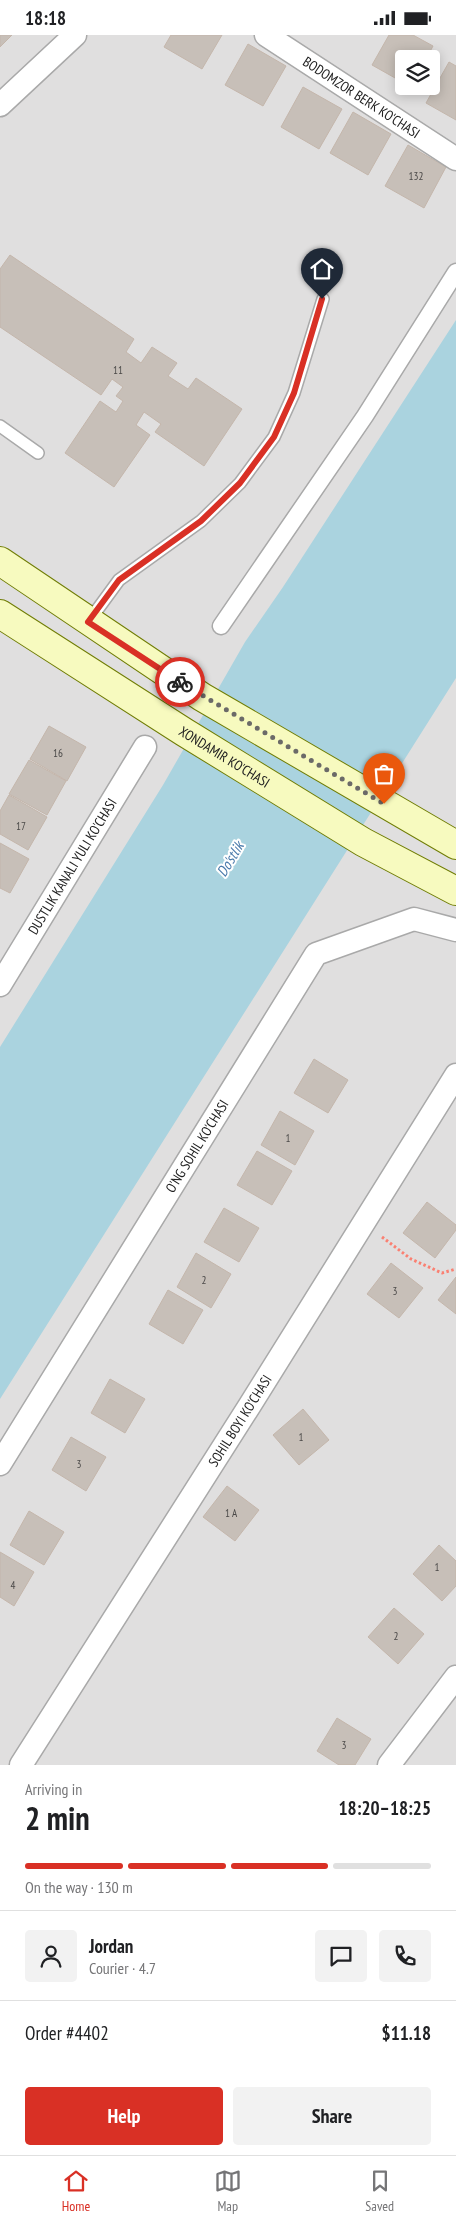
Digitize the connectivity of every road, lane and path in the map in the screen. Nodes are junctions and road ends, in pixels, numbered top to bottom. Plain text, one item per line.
1 (75, 35) edge
2 (266, 35) edge
3 (0, 105) edge
4 (456, 159) edge
5 (456, 272) edge
6 (322, 299) dead end
7 (0, 426) edge
8 (38, 453) dead end
9 (0, 561) edge
10 (0, 614) edge
11 (88, 622) junction
12 (221, 626) dead end
13 (145, 747) dead end
14 (456, 845) edge
15 (456, 891) edge
16 (456, 930) edge
17 (0, 985) edge
18 (456, 1075) edge
19 (364, 1223) junction
20 (456, 1269) edge
21 (0, 1464) edge
22 (456, 1677) edge
23 (21, 1765) edge
24 (388, 1765) edge

1 - 3 street
2 - 4 street, BODOMZOR BERK KO'CHASI
5 - 12 street
6 - 11 lane
7 - 8 lane
9 - 11 main road
10 - 15 main road, XONDAMIR KO'CHASI
11 - 14 main road
13 - 17 street, DUSTLIK KANALI YULI KO'CHASI
16 - 21 street, O'NG SOHIL KO'CHASI
18 - 19 street, SOHIL BOYI KO'CHASI
19 - 20 path
19 - 23 street, SOHIL BOYI KO'CHASI
22 - 24 street

